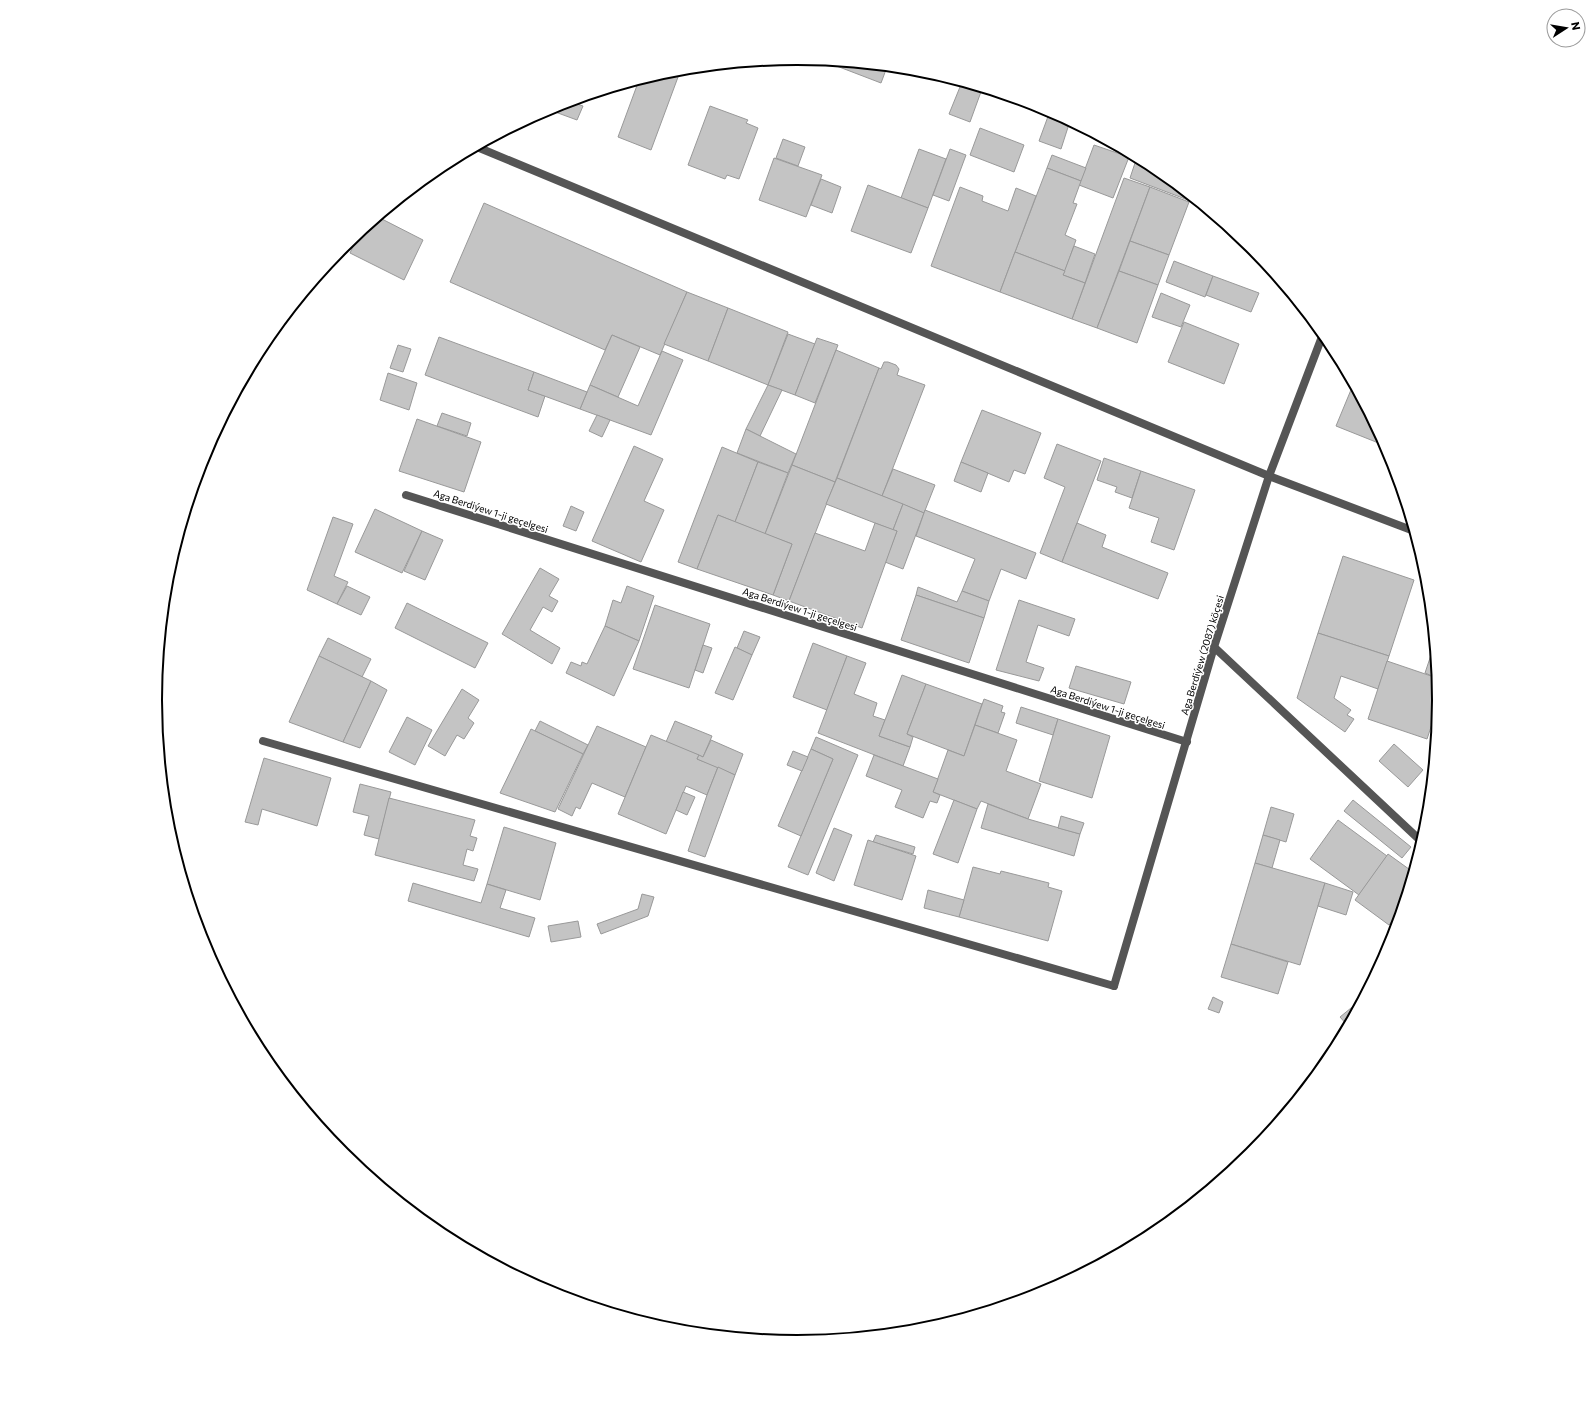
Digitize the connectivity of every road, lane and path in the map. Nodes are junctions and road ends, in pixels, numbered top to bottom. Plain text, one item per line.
1 (481, 149) edge
2 (1320, 341) edge
3 (1269, 476) junction
4 (406, 495) dead end
5 (1409, 529) edge
6 (1214, 647) junction
7 (264, 741) dead end
8 (1187, 742) junction
9 (1417, 837) edge

1 - 3 street
2 - 3 street, Aga Berdiýew (2087) köçesi
3 - 5 street
3 - 6 street, Aga Berdiýew (2087) köçesi
4 - 8 street, Aga Berdiýew 1-ji geçelgesi
6 - 8 street, Aga Berdiýew (2087) köçesi
6 - 9 street
7 - 8 street, Aga Berdiýew (2087) köçesi

